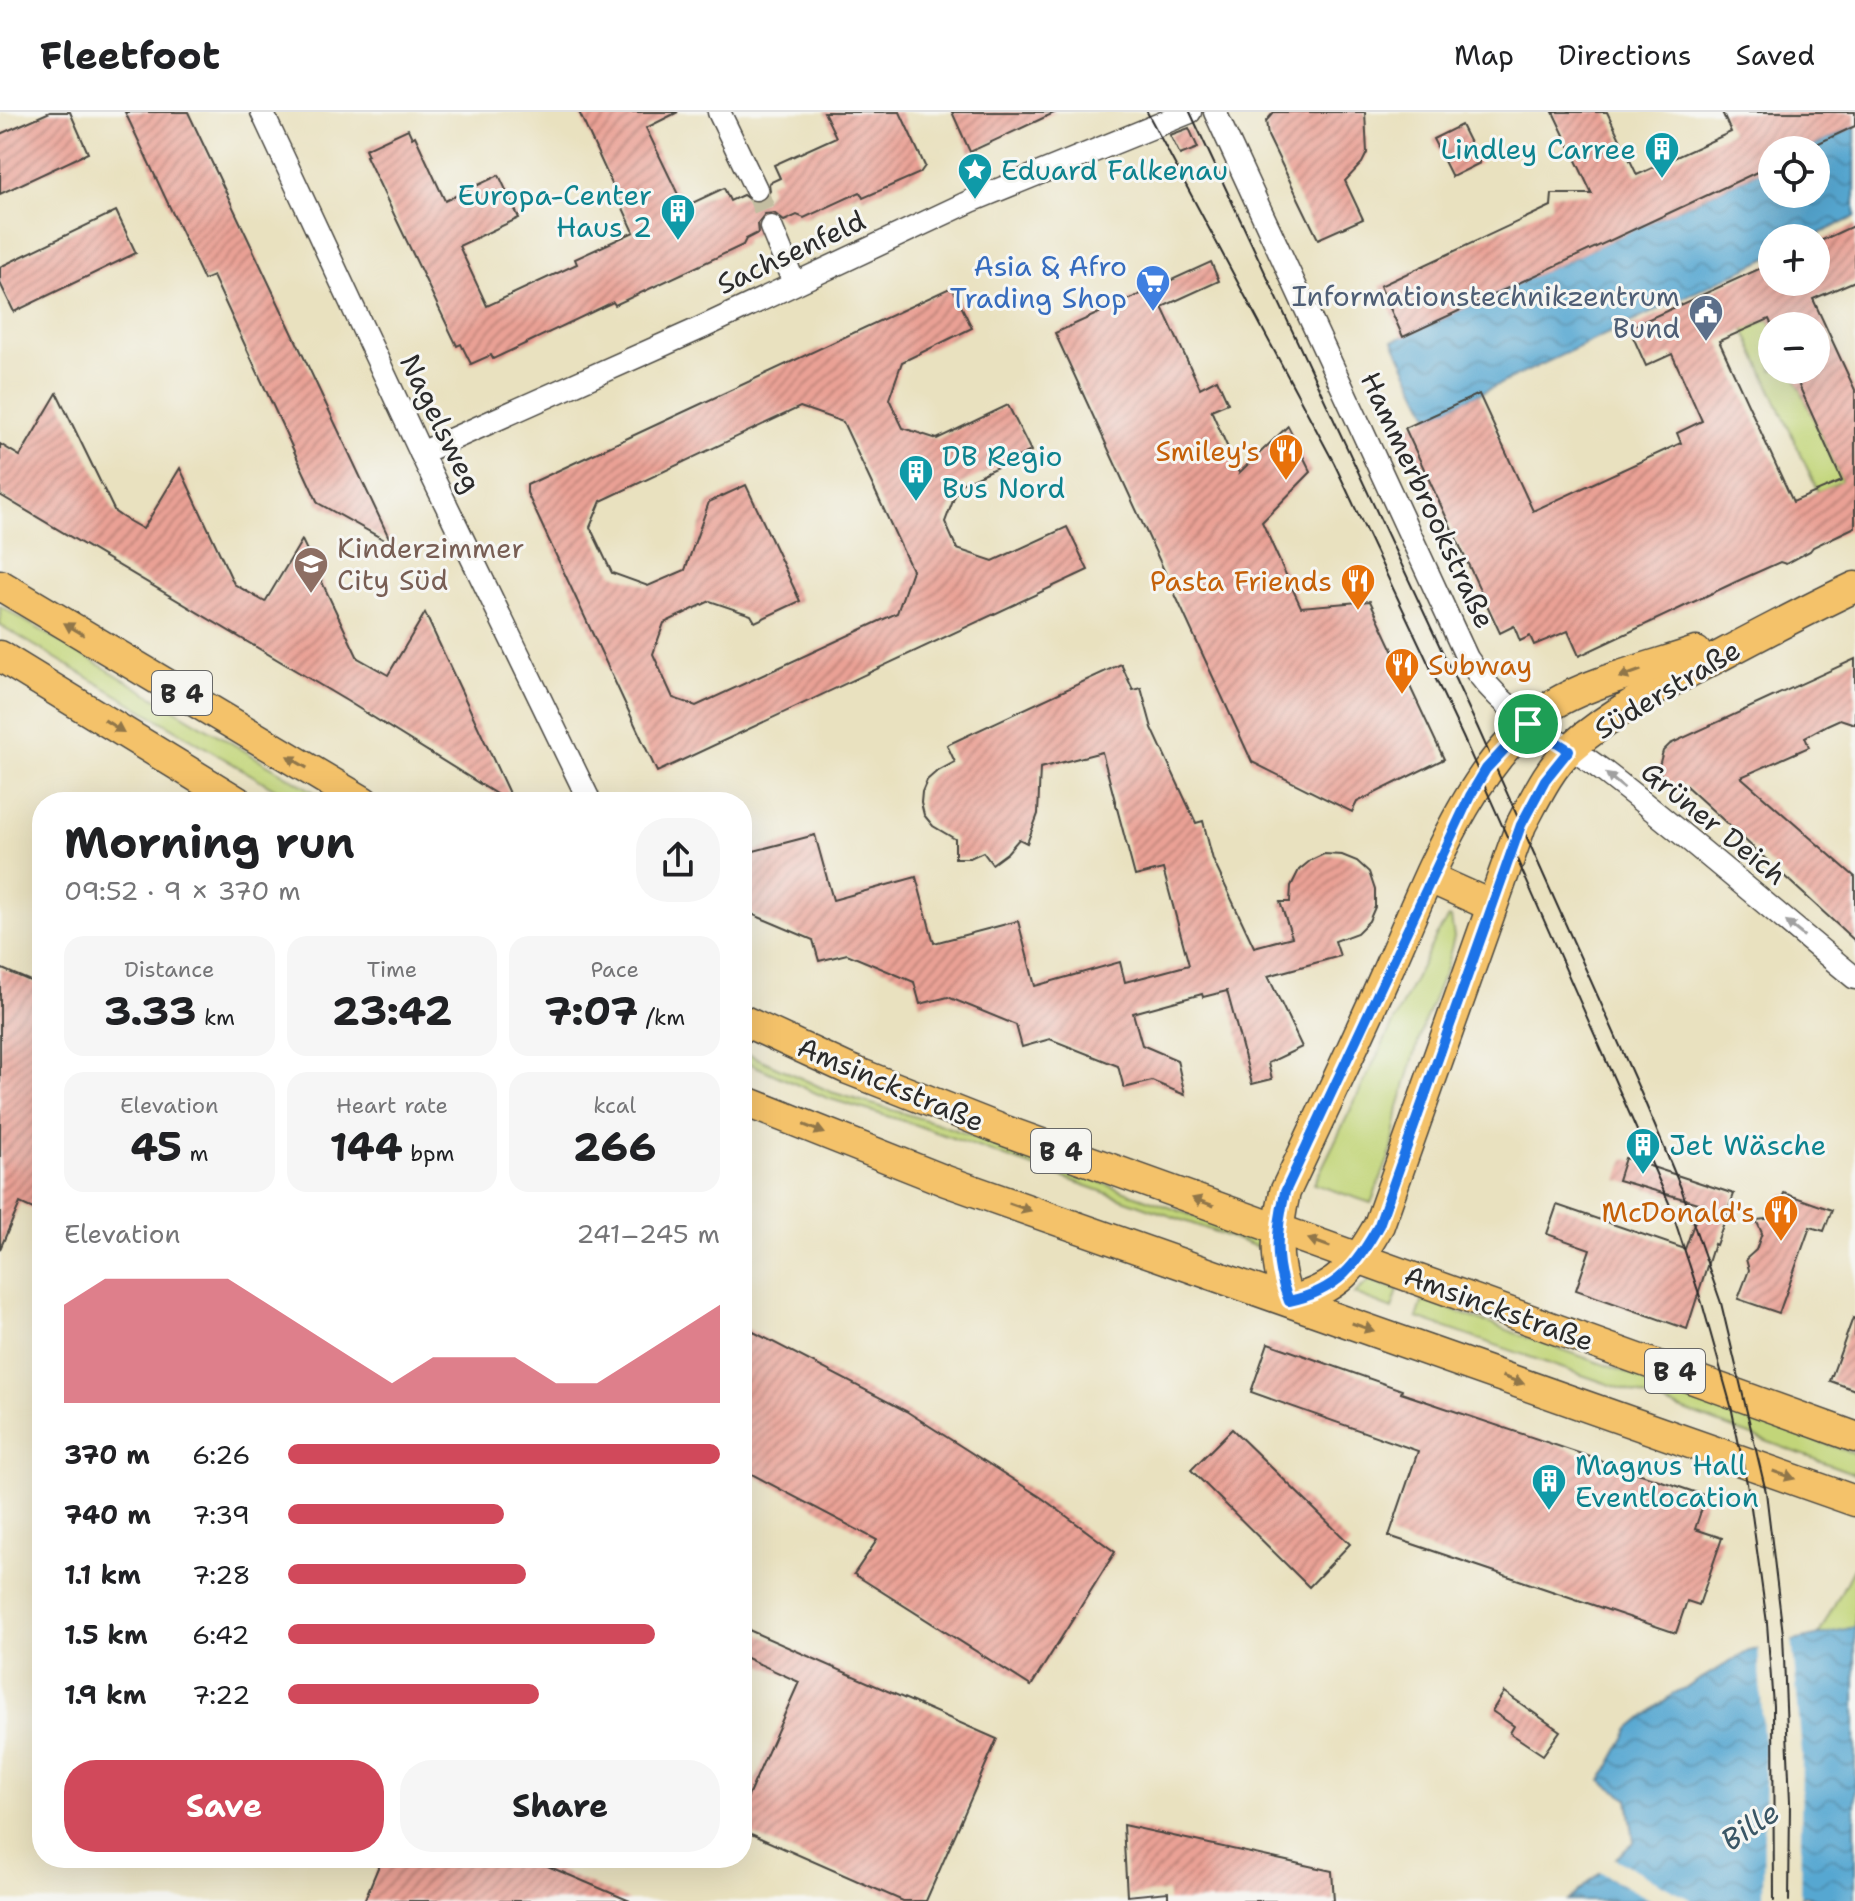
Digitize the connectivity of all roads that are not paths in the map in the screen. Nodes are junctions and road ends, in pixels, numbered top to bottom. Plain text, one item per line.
1 (262, 112) edge
2 (719, 112) edge
3 (1190, 112) edge
4 (1215, 112) edge
5 (756, 189) tunnel mouth
6 (771, 227) tunnel mouth
7 (794, 283) junction
8 (421, 453) junction
9 (0, 585) edge
10 (1855, 587) edge
11 (1783, 621) junction
12 (0, 656) edge
13 (1528, 724) junction
14 (1569, 750) junction
15 (222, 792) edge
16 (347, 792) edge
17 (585, 792) edge
18 (1430, 878) junction
19 (1492, 906) junction
20 (1855, 978) edge
21 (752, 1025) edge
22 (752, 1104) edge
23 (1277, 1228) junction
24 (1361, 1258) junction
25 (1289, 1301) junction
26 (1855, 1437) edge
27 (1855, 1501) edge

1 - 8 street, Nagelsweg
2 - 5 street
3 - 7 street, Sachsenfeld
4 - 13 street, Hammerbrookstraße
6 - 7 street
7 - 8 street, Sachsenfeld
8 - 17 street, Nagelsweg
16 -> 9 main road, B 4
10 - 11 main road, Süderstraße
11 -> 13 main road, Süderstraße
11 - 14 main road, Süderstraße
12 -> 15 main road, B 4
13 - 14 street, Grüner Deich
13 - 18 main road, Süderstraße
14 - 19 main road, Süderstraße
20 -> 14 street, Grüner Deich
18 - 19 main road
18 - 23 main road, Süderstraße
19 - 24 main road, Süderstraße
23 -> 21 main road, Amsinckstraße / B 4
22 -> 25 main road, B 4
24 -> 23 main road, Amsinckstraße / B 4
23 - 25 main road, Süderstraße
24 - 25 main road, Süderstraße
24 - 26 main road, Amsinckstraße / B 4
25 -> 27 main road, B 4

